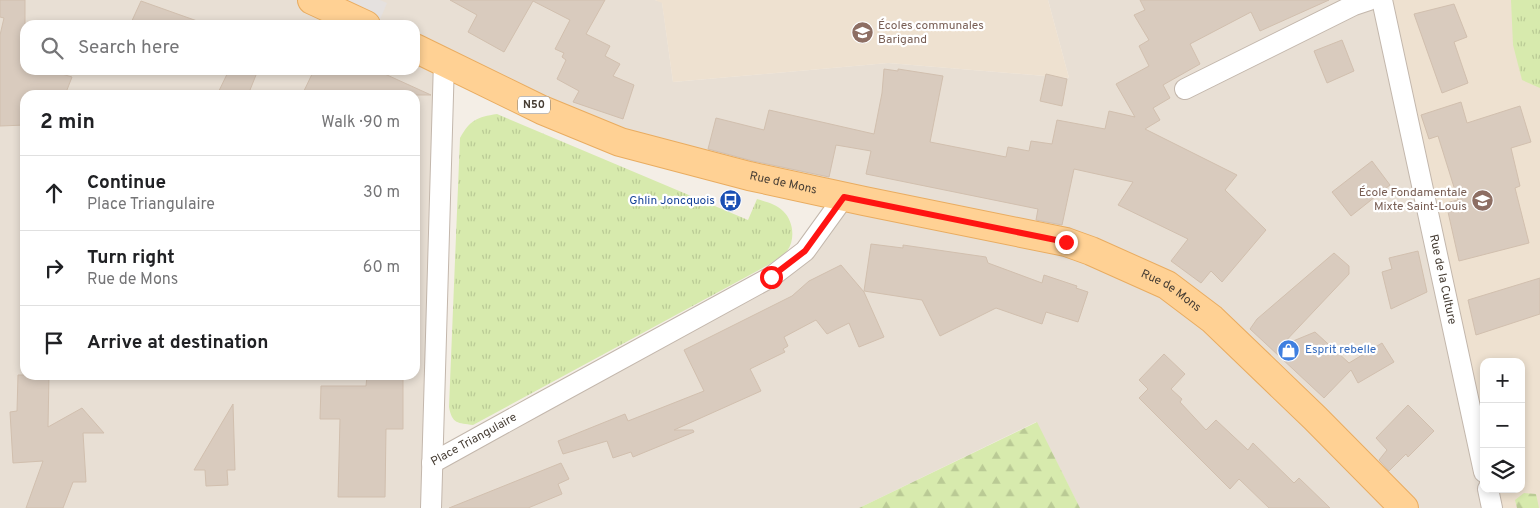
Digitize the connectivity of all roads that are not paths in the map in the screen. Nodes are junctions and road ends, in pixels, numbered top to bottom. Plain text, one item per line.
1 (312, 0) edge
2 (1369, 0) edge
3 (1382, 0) edge
4 (355, 20) edge
5 (420, 50) edge
6 (444, 61) junction
7 (1185, 89) dead end
8 (844, 197) junction
9 (1480, 453) edge
10 (432, 464) junction
11 (1489, 493) edge
12 (431, 508) edge
13 (1404, 508) edge
14 (1492, 508) edge

1 - 4 main road
2 - 7 street
3 - 9 street, Rue de la Culture
5 - 6 main road, Rue de Mons / N50
6 - 8 main road, Rue de Mons / N50
6 - 10 street, Place Triangulaire
8 - 10 street, Place Triangulaire
8 - 13 main road, Rue de Mons / N50
10 - 12 street
11 - 14 street

